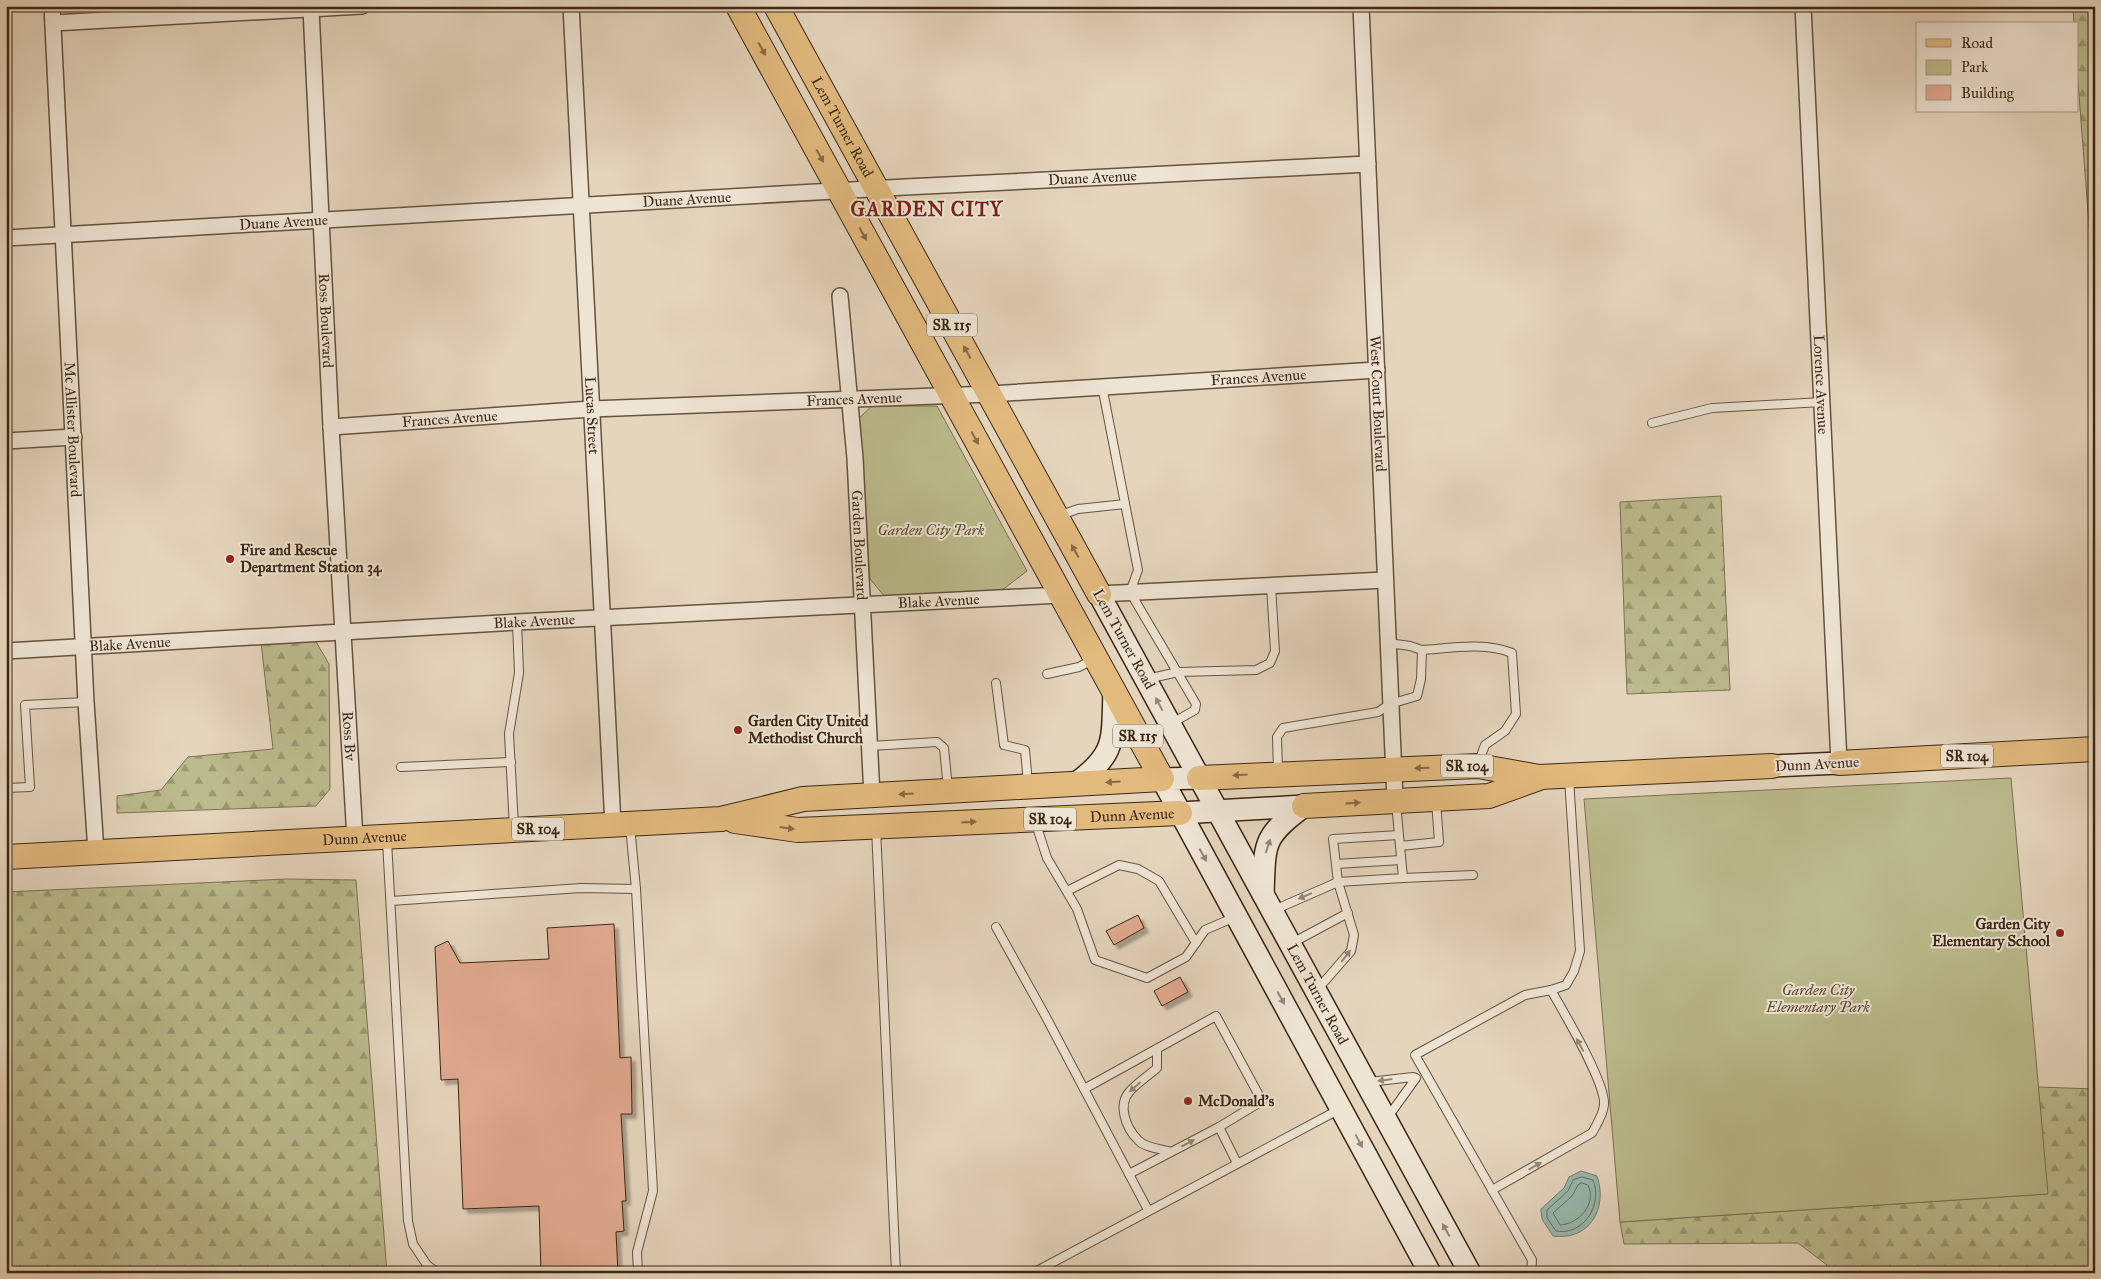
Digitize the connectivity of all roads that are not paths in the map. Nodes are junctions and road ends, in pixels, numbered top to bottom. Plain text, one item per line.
1 (52, 6) edge
2 (362, 6) edge
3 (571, 6) edge
4 (738, 6) edge
5 (776, 6) edge
6 (1361, 6) edge
7 (1803, 6) edge
8 (311, 9) junction
9 (53, 23) junction
10 (1368, 164) junction
11 (877, 190) junction
12 (839, 191) junction
13 (580, 206) junction
14 (321, 220) junction
15 (64, 235) junction
16 (6, 238) edge
17 (840, 296) dead end
18 (1377, 370) junction
19 (1102, 386) junction
20 (990, 394) junction
21 (952, 396) junction
22 (850, 399) junction
23 (1822, 402) junction
24 (591, 409) junction
25 (1652, 423) dead end
26 (331, 427) junction
27 (74, 438) junction
28 (6, 441) edge
29 (1125, 504) junction
30 (1056, 516) junction
31 (1386, 580) junction
32 (1271, 586) junction
33 (1130, 592) junction
34 (1099, 594) junction
35 (1061, 595) junction
36 (861, 606) junction
37 (602, 618) junction
38 (517, 622) junction
39 (343, 632) junction
40 (1388, 643) junction
41 (84, 646) junction
42 (1422, 650) junction
43 (6, 651) edge
44 (1095, 658) junction
45 (1178, 672) junction
46 (1047, 674) dead end
47 (1145, 679) junction
48 (996, 682) dead end
49 (1114, 692) junction
50 (86, 702) junction
51 (1390, 704) junction
52 (1170, 725) junction
53 (870, 746) junction
54 (2095, 749) edge
55 (511, 762) junction
56 (1839, 763) junction
57 (402, 766) dead end
58 (1478, 766) junction
59 (1772, 766) joint
60 (1394, 768) junction
61 (1278, 774) junction
62 (1569, 776) junction
63 (1539, 777) junction
64 (1199, 778) junction
65 (1162, 780) junction
66 (1076, 784) junction
67 (1028, 787) junction
68 (6, 788) edge
69 (948, 792) junction
70 (872, 796) junction
71 (1436, 798) junction
72 (1395, 800) junction
73 (1304, 806) junction
74 (1217, 811) junction
75 (1180, 813) junction
76 (721, 819) junction
77 (1035, 819) junction
78 (622, 824) junction
79 (876, 826) junction
80 (514, 831) junction
81 (1399, 835) junction
82 (386, 837) junction
83 (355, 838) junction
84 (1400, 846) junction
85 (96, 852) junction
86 (6, 857) edge
87 (1401, 860) junction
88 (1336, 864) junction
89 (1473, 875) dead end
90 (1403, 878) junction
91 (1338, 882) junction
92 (636, 889) junction
93 (1067, 892) junction
94 (390, 900) junction
95 (1267, 902) junction
96 (1348, 912) junction
97 (1236, 916) junction
98 (996, 928) dead end
99 (1196, 943) junction
100 (1290, 944) junction
101 (1552, 990) junction
102 (1316, 991) junction
103 (1157, 1049) junction
104 (1426, 1074) junction
105 (1416, 1078) junction
106 (1365, 1082) junction
107 (1084, 1089) junction
108 (1341, 1108) junction
109 (1386, 1120) junction
110 (1219, 1127) junction
111 (1171, 1152) junction
112 (1237, 1163) junction
113 (1129, 1174) junction
114 (1492, 1190) junction
115 (1148, 1210) junction
116 (426, 1269) edge
117 (438, 1273) edge
118 (638, 1273) edge
119 (896, 1273) edge
120 (1033, 1273) edge
121 (1430, 1273) edge
122 (1470, 1273) edge
123 (1531, 1273) edge

1 - 9 street, Mc Allister Boulevard
2 - 8 street
3 - 13 street, Lucas Street
4 -> 12 main road, SR 115
5 - 11 main road, Lem Turner Road / SR 115
6 - 10 street, West Court Boulevard
7 - 23 street, Lorence Avenue
8 - 9 street
8 - 14 street, Ross Boulevard
9 - 15 street, Mc Allister Boulevard
10 - 11 street, Duane Avenue
10 - 18 street, West Court Boulevard
11 - 12 street, Duane Avenue
20 -> 11 main road, Lem Turner Road / SR 115
12 - 13 street, Duane Avenue
12 -> 21 main road, SR 115
13 - 14 street, Duane Avenue
13 - 24 street, Lucas Street
14 - 15 street, Duane Avenue
14 - 26 street, Ross Boulevard
15 - 16 street, Duane Avenue
15 - 27 street, Mc Allister Boulevard
17 - 22 street, Garden Boulevard
18 - 19 street, Frances Avenue
18 - 31 street, West Court Boulevard
19 - 20 street, Frances Avenue
19 - 29 lane
20 - 21 street, Frances Avenue
20 - 30 main road, Lem Turner Road / SR 115
21 - 22 street, Frances Avenue
21 -> 35 main road, SR 115
22 - 24 street, Frances Avenue
22 - 36 street, Garden Boulevard
23 - 25 lane
23 - 56 street, Lorence Avenue
24 - 26 street, Frances Avenue
24 - 37 street, Lucas Street
26 - 39 street, Ross Boulevard
27 - 28 street
27 - 41 street, Mc Allister Boulevard
29 - 30 lane
29 - 33 lane
34 -> 30 main road, Lem Turner Road / SR 115
31 - 32 street
31 - 40 street, West Court Boulevard
32 - 33 street
32 - 45 lane
33 - 34 street
33 - 45 lane
34 - 47 main road, Lem Turner Road / SR 115
35 - 36 street, Blake Avenue
35 - 44 main road, SR 115
36 - 37 street, Blake Avenue
36 - 53 street, Garden Boulevard
37 - 38 street, Blake Avenue
37 - 78 street, Lucas Street
38 - 39 street, Blake Avenue
38 - 55 lane
39 - 41 street, Blake Avenue
39 - 83 street, Ross Bv
40 - 42 lane
40 - 51 street, West Court Boulevard
41 - 43 street, Blake Avenue
41 - 50 street, Mc Allister Boulevard
42 - 51 lane
42 - 58 lane
44 - 46 lane
44 - 49 main road, SR 115
45 - 47 lane
45 - 52 lane
52 -> 47 main road, Lem Turner Road / SR 115
48 - 67 lane
49 - 65 main road, SR 115
49 - 66 main road
50 - 68 lane
50 - 85 street, Mc Allister Boulevard
51 - 60 street, West Court Boulevard
51 - 61 lane
52 - 64 main road, Lem Turner Road / SR 115
53 - 69 lane
53 - 70 street, Garden Boulevard
54 - 56 main road, Dunn Avenue / SR 104
55 - 57 lane
55 - 80 lane
56 - 59 main road, Dunn Avenue / SR 104
58 -> 60 main road, Dunn Avenue / SR 104
58 - 63 main road, Dunn Avenue / SR 104
59 - 62 main road, Dunn Avenue / SR 104
60 - 61 main road, Dunn Avenue / SR 104
60 - 72 street, West Court Boulevard
61 -> 64 main road, Dunn Avenue / SR 104
62 - 63 main road, Dunn Avenue / SR 104
62 - 101 lane
63 - 71 main road, Dunn Avenue / SR 104
64 - 65 main road, Dunn Avenue / SR 104
64 - 74 main road, Lem Turner Road / SR 115
65 -> 66 main road, Dunn Avenue / SR 104
65 - 75 main road, SR 115
66 - 67 main road, Dunn Avenue / SR 104
67 - 69 main road, Dunn Avenue / SR 104
69 -> 70 main road, Dunn Avenue / SR 104
70 - 76 main road, Dunn Avenue / SR 104
71 - 72 main road, Dunn Avenue / SR 104
71 - 84 lane
73 -> 72 main road, Dunn Avenue / SR 104
72 - 81 lane
73 - 74 main road, Dunn Avenue / SR 104
95 -> 73 main road
74 - 75 main road, Dunn Avenue / SR 104
74 - 95 main road, Lem Turner Road / SR 115
75 - 77 main road, Dunn Avenue / SR 104
75 -> 97 main road, SR 115
76 - 78 main road, Dunn Avenue / SR 104
76 -> 79 main road, Dunn Avenue / SR 104
79 -> 77 main road, Dunn Avenue / SR 104
77 - 93 lane
78 - 80 main road, Dunn Avenue / SR 104
78 - 92 lane
79 - 119 lane
80 - 82 main road, Dunn Avenue / SR 104
81 - 84 lane
81 - 88 lane
82 - 83 main road, Dunn Avenue / SR 104
82 - 94 lane
83 - 85 main road, Dunn Avenue / SR 104
84 - 87 lane
85 - 86 main road, Dunn Avenue / SR 104
87 - 88 lane
87 - 90 lane
88 - 91 lane
89 - 90 lane
90 - 91 lane
91 -> 95 lane
91 - 96 lane
92 - 94 lane
92 - 118 lane
93 - 99 lane
93 - 99 lane
94 - 116 lane
95 - 100 main road, Lem Turner Road / SR 115
96 - 100 lane
102 -> 96 lane
97 - 99 lane
97 -> 108 main road, SR 115
98 - 107 lane
100 - 102 main road, Lem Turner Road / SR 115
101 - 104 lane
114 -> 101 lane
102 - 106 main road, Lem Turner Road / SR 115
103 - 107 lane
103 - 110 lane
103 -> 111 lane
104 - 105 lane
104 - 114 lane
105 -> 106 lane
105 - 109 lane
106 - 109 main road, Lem Turner Road / SR 115
107 - 113 lane
108 - 112 lane
108 -> 121 main road, SR 115
122 -> 109 main road, Lem Turner Road / SR 115
111 -> 110 lane
110 - 112 lane
111 - 113 lane
112 - 115 lane
113 - 115 lane
114 - 123 lane
115 - 120 lane
116 - 117 lane

